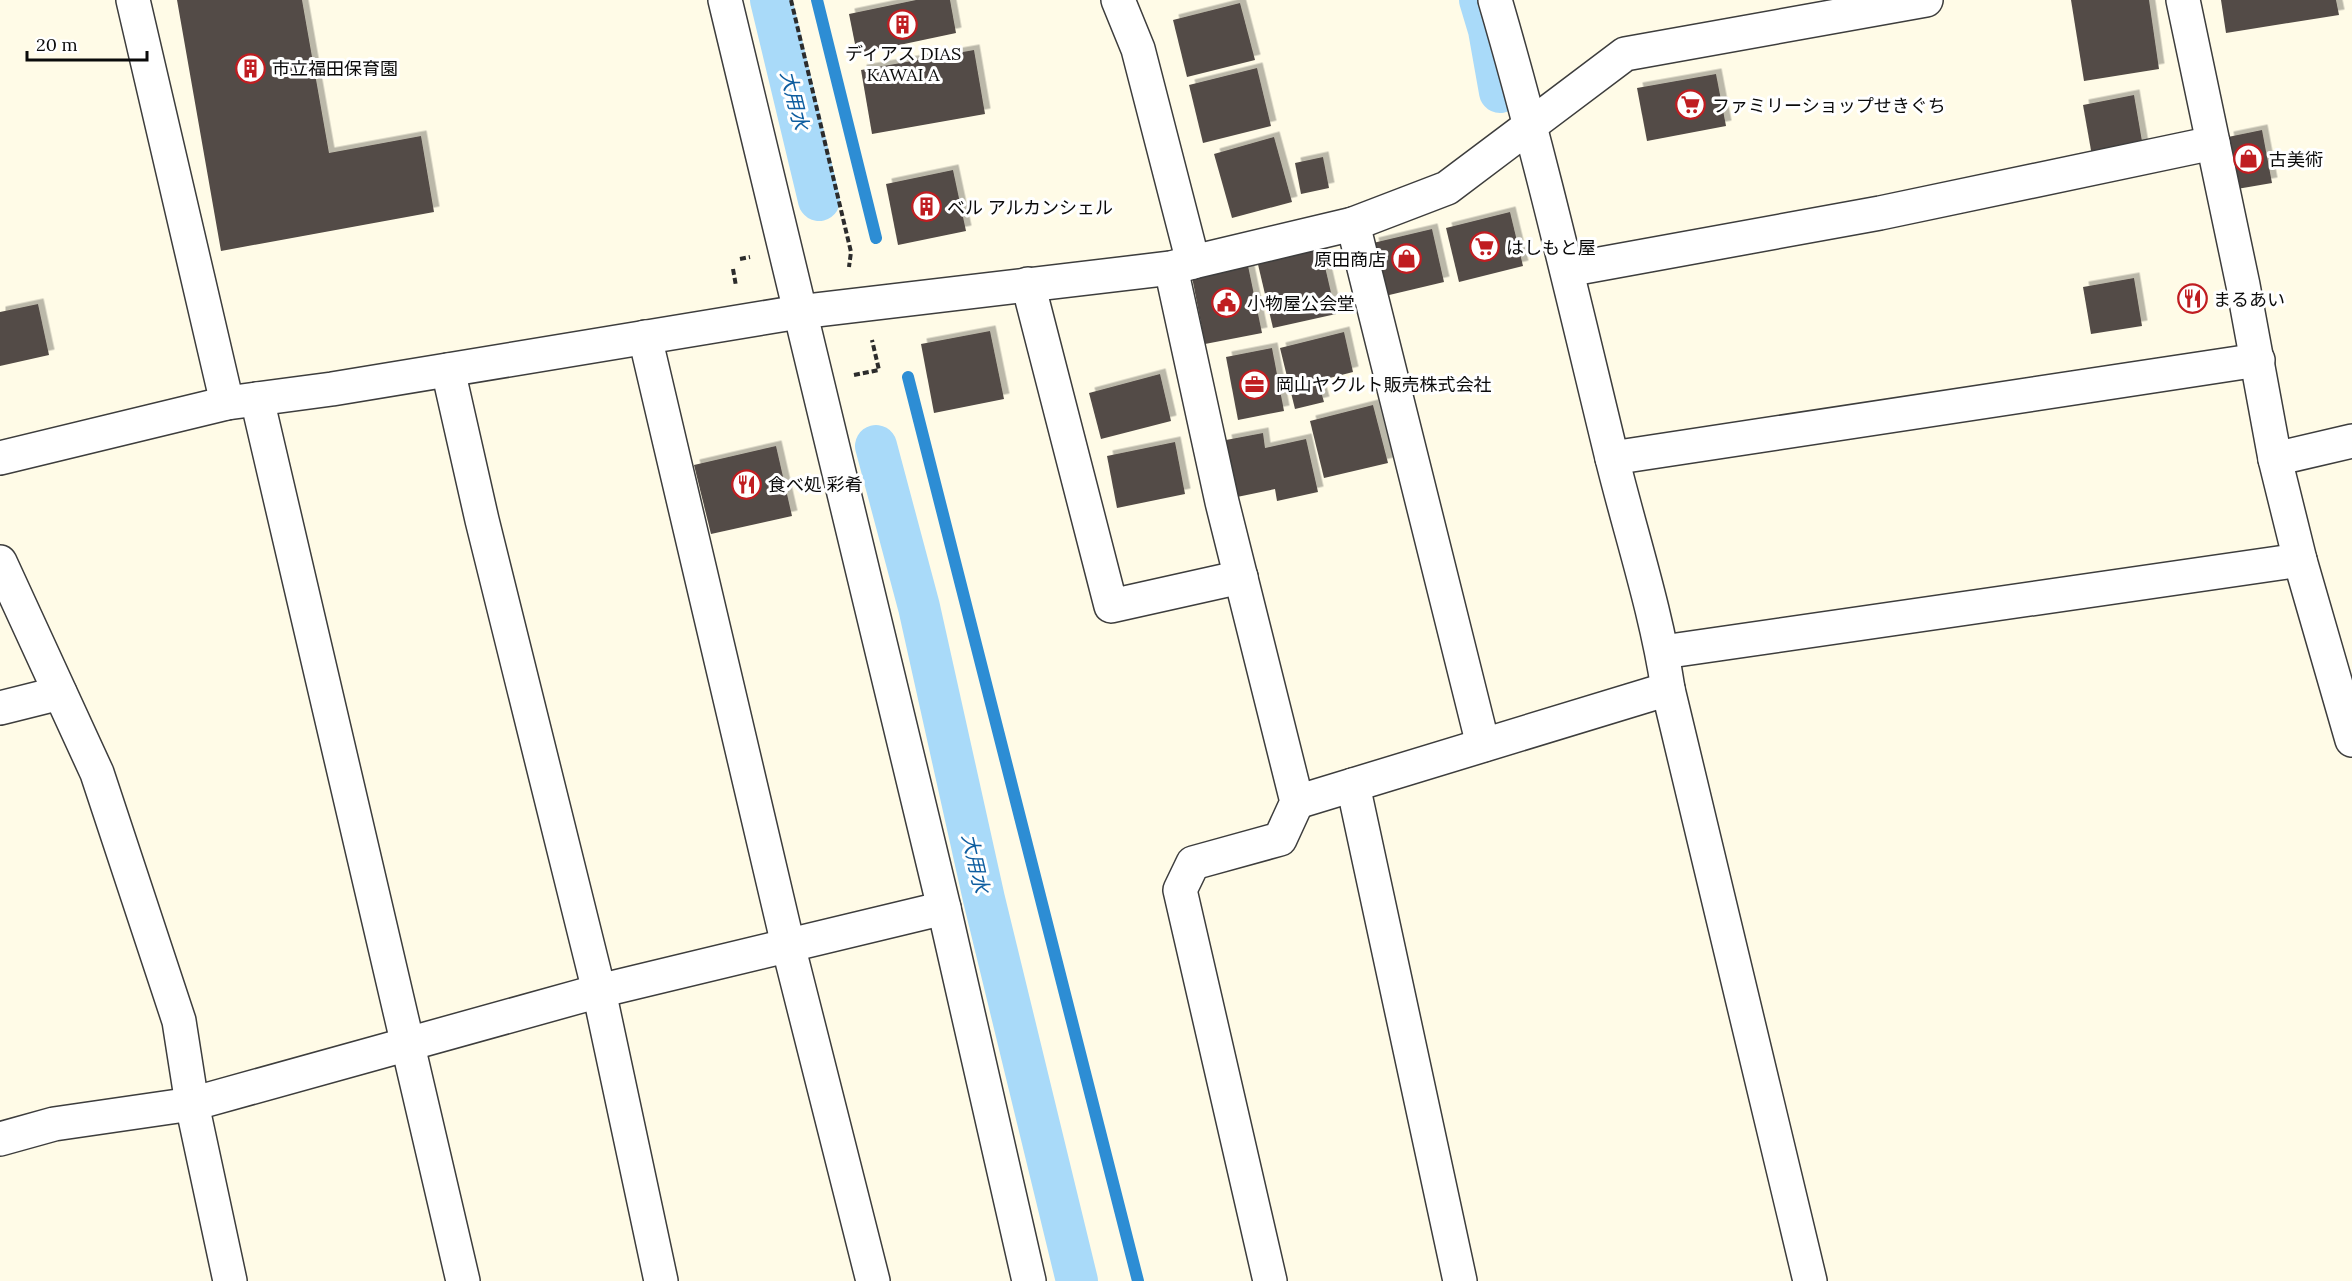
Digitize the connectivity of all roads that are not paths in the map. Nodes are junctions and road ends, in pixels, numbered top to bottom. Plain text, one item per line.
1 (133, 0) edge
2 (726, 0) edge
3 (1118, 0) edge
4 (1495, 0) edge
5 (1926, 0) edge
6 (2183, 0) edge
7 (1532, 126) junction
8 (2213, 143) junction
9 (1353, 224) junction
10 (1182, 265) junction
11 (1566, 270) junction
12 (1028, 284) junction
13 (799, 312) junction
14 (645, 337) junction
15 (2258, 360) junction
16 (448, 370) junction
17 (242, 401) junction
18 (2352, 441) edge
19 (0, 458) edge
20 (1612, 458) junction
21 (2275, 459) junction
22 (2300, 560) junction
23 (0, 562) edge
24 (1240, 578) junction
25 (1663, 652) junction
26 (2341, 663) edge
27 (1668, 689) junction
28 (60, 693) junction
29 (0, 708) edge
30 (2352, 740) edge
31 (1484, 745) junction
32 (1353, 785) junction
33 (1297, 802) junction
34 (944, 908) junction
35 (788, 945) junction
36 (599, 991) junction
37 (408, 1044) junction
38 (192, 1104) junction
39 (0, 1139) edge
40 (230, 1281) edge
41 (463, 1281) edge
42 (661, 1281) edge
43 (873, 1281) edge
44 (1029, 1281) edge
45 (1270, 1281) edge
46 (1460, 1281) edge
47 (1810, 1281) edge

1 - 17 street
2 - 13 street
3 - 10 street
4 - 7 street
5 - 7 street
6 - 8 street
7 - 9 street
7 - 11 street
8 - 11 street
8 - 15 street
9 - 10 street
9 - 31 street
10 - 12 street
10 - 24 street
11 - 20 street
12 - 13 street
12 - 24 street
13 - 14 street
13 - 34 street
14 - 16 street
14 - 35 street
15 - 20 street
15 - 21 street
16 - 17 street
16 - 36 street
17 - 19 street
17 - 37 street
18 - 21 street
20 - 25 street
21 - 22 street
22 - 25 street
22 - 26 street
23 - 28 street
24 - 33 street
25 - 27 street
26 - 30 street
27 - 31 street
27 - 47 street
28 - 29 street
28 - 38 street
31 - 32 street
32 - 33 street
32 - 46 street
33 - 45 street
34 - 35 street
34 - 44 street
35 - 36 street
35 - 43 street
36 - 37 street
36 - 42 street
37 - 38 street
37 - 41 street
38 - 39 street
38 - 40 street

